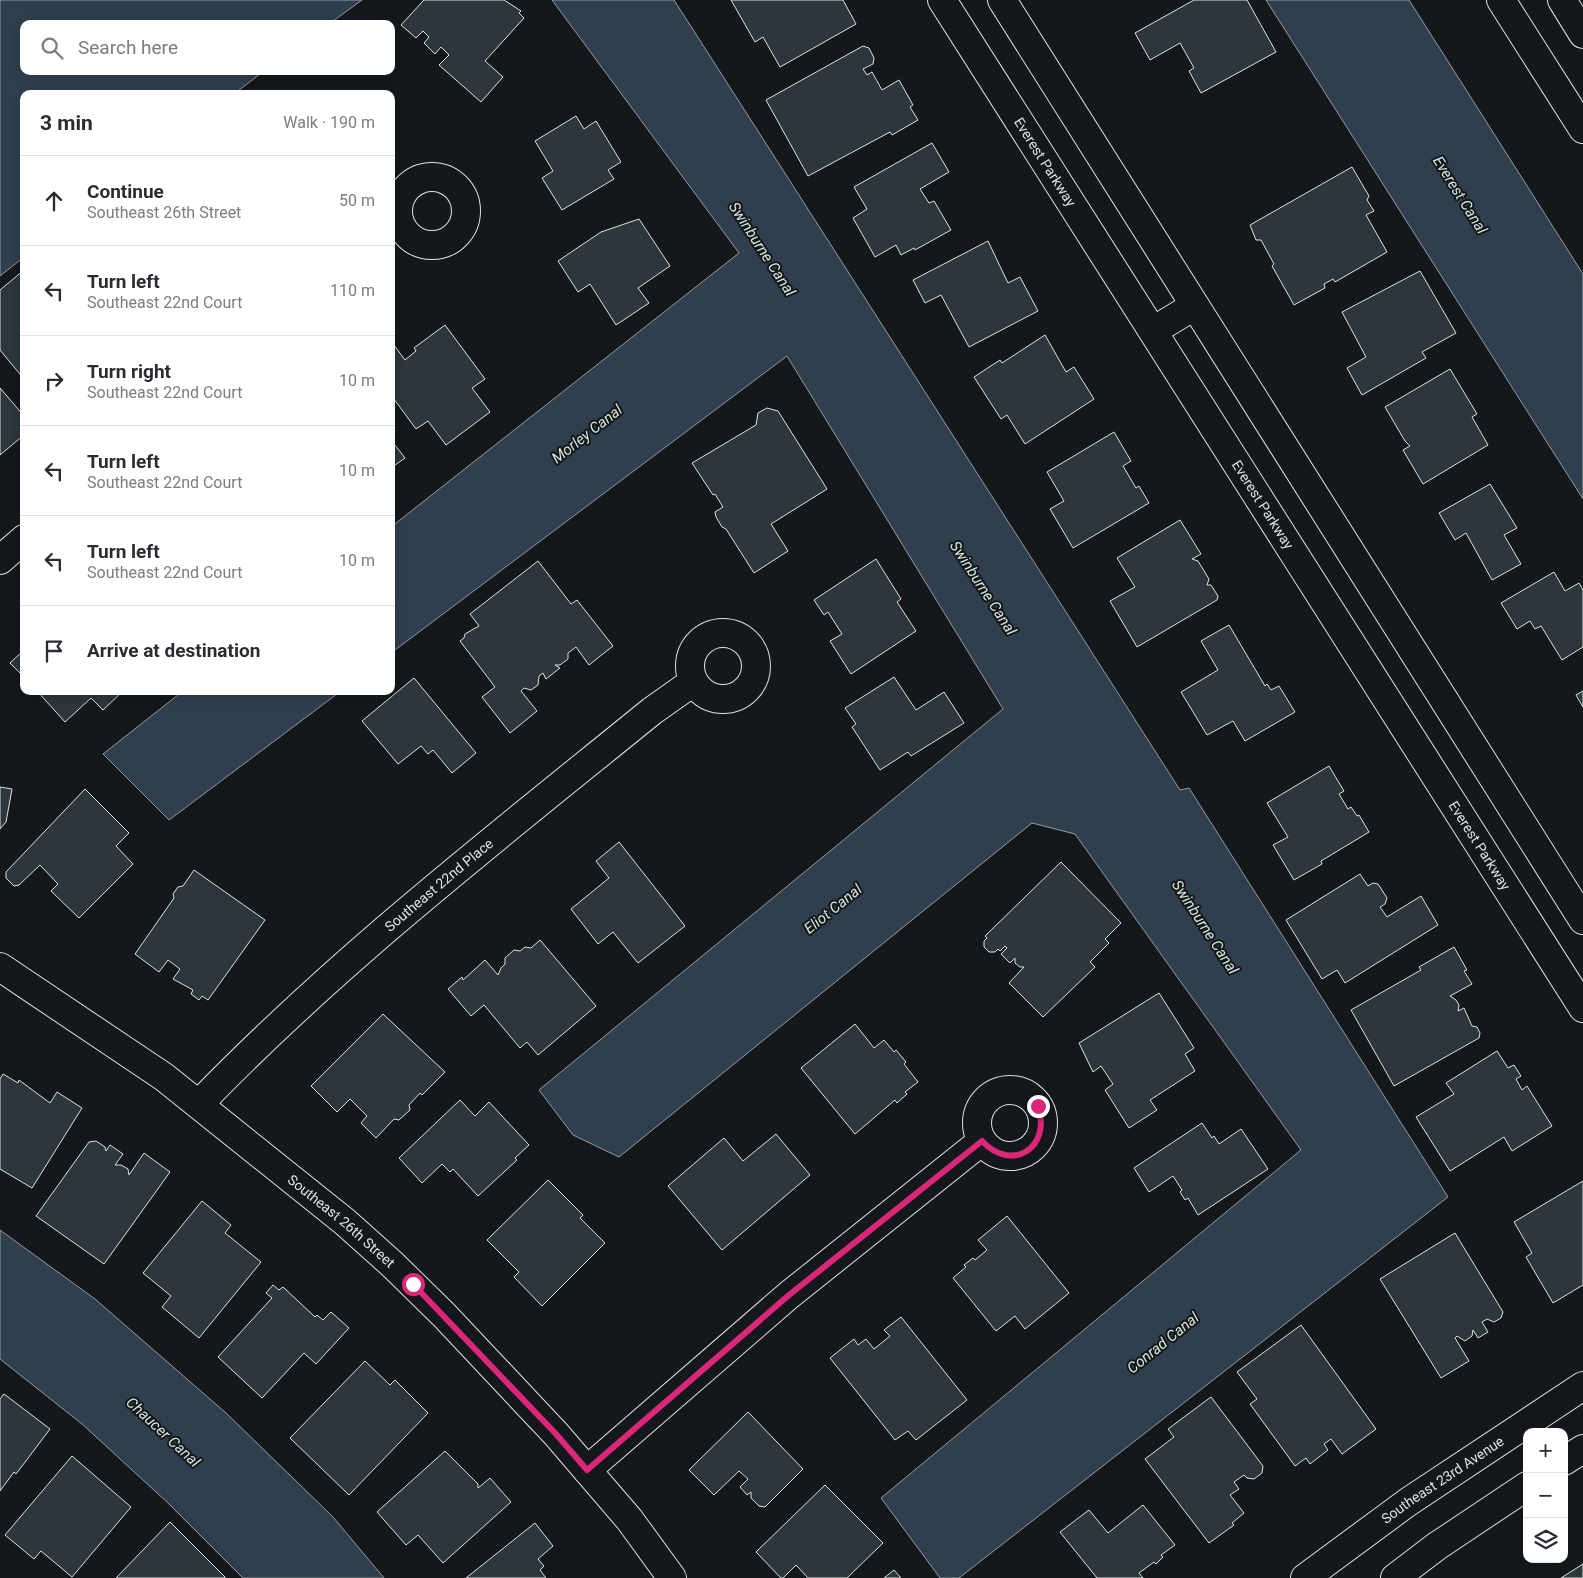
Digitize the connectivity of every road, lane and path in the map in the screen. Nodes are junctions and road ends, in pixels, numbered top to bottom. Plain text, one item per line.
1 (942, 0) edge
2 (1002, 0) edge
3 (1501, 0) edge
4 (1562, 0) edge
5 (1583, 34) edge
6 (1583, 129) edge
7 (1194, 306) junction
8 (1153, 332) junction
9 (20, 542) edge
10 (0, 560) edge
11 (693, 682) dead end
12 (1583, 920) edge
13 (0, 967) edge
14 (1583, 1008) edge
15 (199, 1104) junction
16 (982, 1141) dead end
17 (1583, 1386) edge
18 (1583, 1449) edge
19 (1568, 1458) edge
20 (587, 1470) junction
21 (1523, 1489) edge
22 (672, 1578) edge
23 (1305, 1578) edge
24 (1395, 1578) edge

1 - 8 main road, Everest Parkway
2 - 7 main road
3 - 6 main road
4 - 5 main road
7 - 8 main road
7 - 12 main road
8 - 14 main road, Everest Parkway
9 - 10 main road
11 - 15 main road, Southeast 22nd Place
13 - 15 main road, Southeast 26th Street
15 - 20 main road, Southeast 26th Street
16 - 20 main road
17 - 23 main road, Southeast 23rd Avenue
18 - 19 main road
20 - 22 main road, Southeast 26th Street
21 - 24 main road

